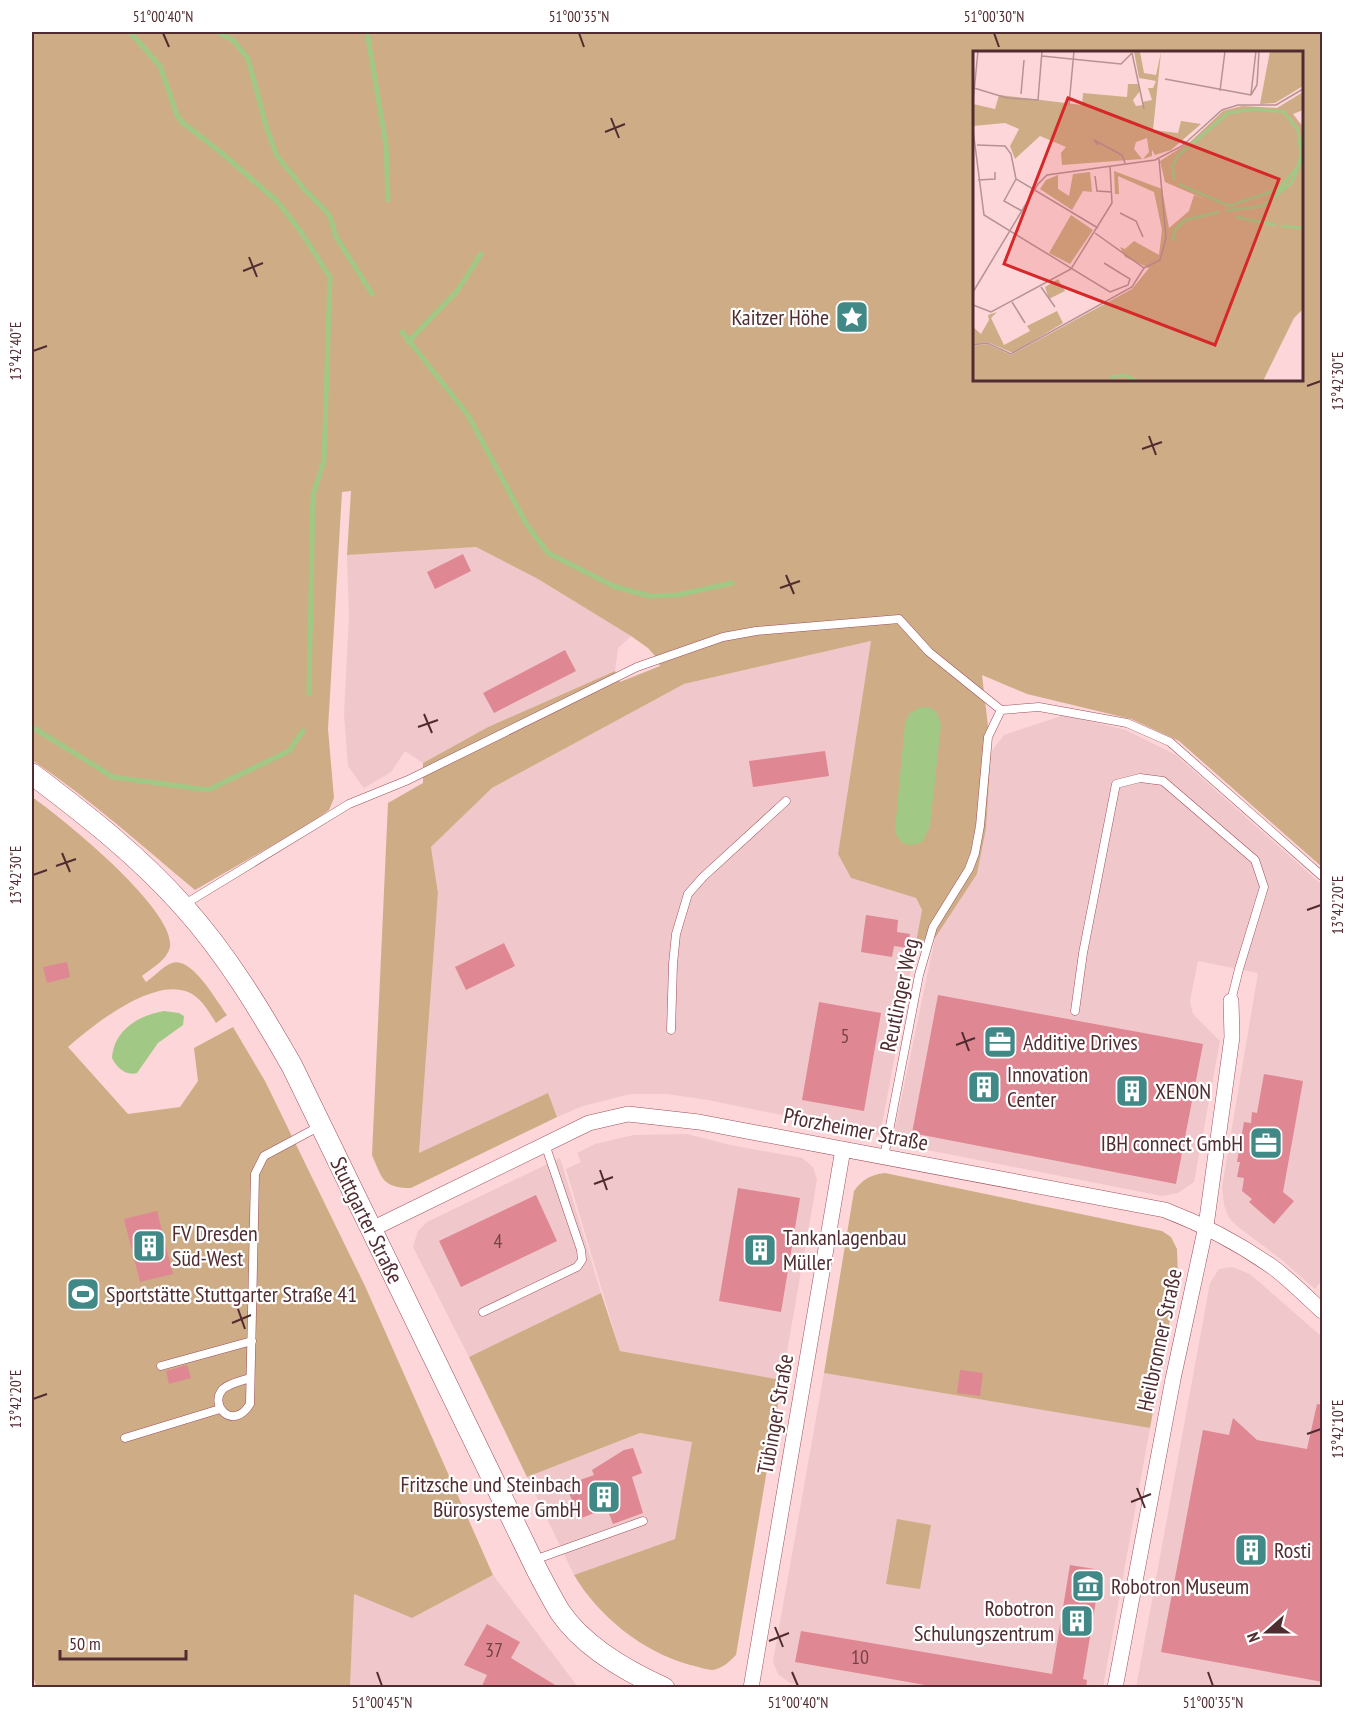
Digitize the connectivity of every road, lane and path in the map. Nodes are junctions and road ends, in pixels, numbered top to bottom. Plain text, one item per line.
1 (1001, 710) junction
2 (32, 774) edge
3 (786, 801) dead end
4 (1323, 876) edge
5 (183, 906) junction
6 (1231, 1001) joint
7 (1075, 1011) dead end
8 (671, 1030) dead end
9 (322, 1125) junction
10 (545, 1144) junction
11 (843, 1149) junction
12 (884, 1157) junction
13 (1206, 1226) junction
14 (372, 1229) junction
15 (1323, 1311) edge
16 (483, 1312) dead end
17 (252, 1341) junction
18 (161, 1366) dead end
19 (250, 1378) junction
20 (220, 1409) junction
21 (125, 1438) dead end
22 (643, 1521) dead end
23 (532, 1561) junction
24 (664, 1688) edge
25 (751, 1688) edge
26 (1115, 1688) edge

1 - 4 lane
1 - 5 lane
1 - 12 lane, Reutlinger Weg
2 - 5 main road, Stuttgarter Straße
3 - 8 lane
5 - 9 main road, Stuttgarter Straße
6 - 7 lane
6 - 13 street, Heilbronner Straße
9 - 14 main road, Stuttgarter Straße
9 - 17 lane
10 - 11 street, Pforzheimer Straße
10 - 14 street, Pforzheimer Straße
10 - 16 lane
11 - 12 street, Pforzheimer Straße
11 - 25 street, Tübinger Straße
12 - 13 street, Pforzheimer Straße
13 - 15 street, Pforzheimer Straße
13 - 26 street, Heilbronner Straße
14 - 23 main road, Stuttgarter Straße
17 - 18 lane
17 - 19 lane
19 - 20 lane
19 - 20 lane
20 - 21 lane
22 - 23 lane
23 - 24 main road, Stuttgarter Straße

